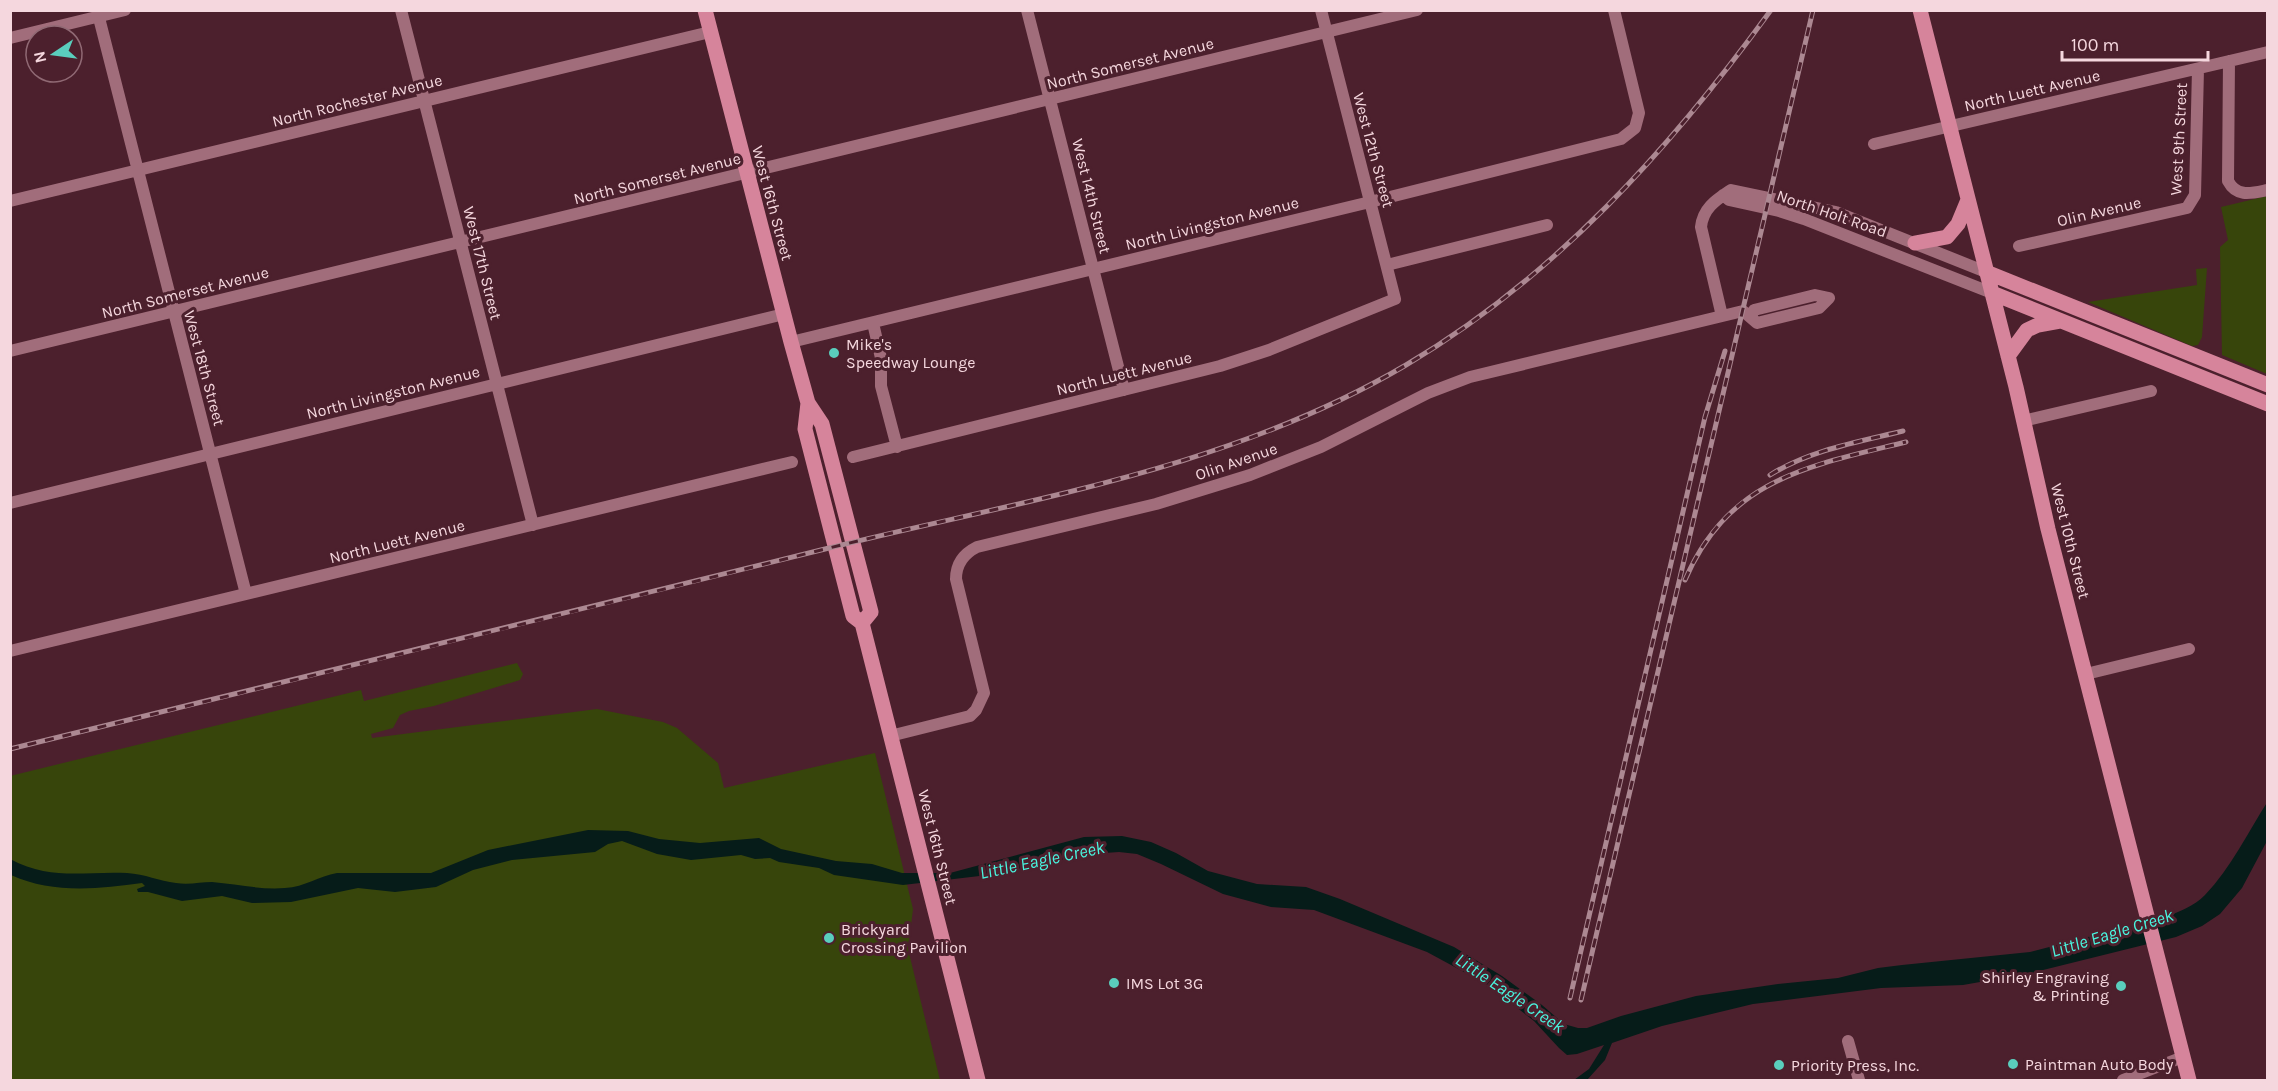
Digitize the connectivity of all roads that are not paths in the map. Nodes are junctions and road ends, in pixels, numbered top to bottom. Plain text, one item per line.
1 (125, 10) edge
2 (401, 10) edge
3 (705, 10) edge
4 (1027, 10) edge
5 (1321, 10) edge
6 (1417, 10) edge
7 (1614, 10) edge
8 (1920, 10) edge
9 (98, 14) edge
10 (710, 32) junction
11 (1327, 32) junction
12 (10, 38) edge
13 (2268, 52) edge
14 (2229, 61) junction
15 (2198, 69) junction
16 (1050, 99) junction
17 (424, 101) junction
18 (1949, 126) junction
19 (1874, 144) dead end
20 (138, 170) junction
21 (747, 173) junction
22 (2268, 190) edge
23 (1723, 195) junction
24 (1968, 200) junction
25 (10, 201) edge
26 (1370, 202) junction
27 (2187, 208) joint
28 (1547, 225) dead end
29 (461, 242) junction
30 (1915, 243) junction
31 (2019, 246) dead end
32 (1387, 265) junction
33 (1094, 268) junction
34 (1986, 272) junction
35 (1992, 293) junction
36 (1395, 298) joint
37 (174, 312) junction
38 (783, 314) junction
39 (1722, 316) junction
40 (1751, 317) junction
41 (2061, 321) junction
42 (873, 323) junction
43 (790, 342) junction
44 (10, 351) edge
45 (2008, 356) junction
46 (496, 383) junction
47 (2268, 385) edge
48 (1124, 390) junction
49 (2151, 391) dead end
50 (2268, 404) edge
51 (2024, 421) junction
52 (897, 447) junction
53 (210, 453) junction
54 (853, 457) dead end
55 (792, 462) dead end
56 (10, 503) edge
57 (533, 525) junction
58 (246, 594) junction
59 (2189, 650) dead end
60 (10, 651) edge
61 (2086, 674) junction
62 (890, 736) junction
63 (1848, 1041) dead end
64 (2183, 1057) junction
65 (978, 1080) edge
66 (1858, 1080) edge
67 (2123, 1080) edge
68 (2189, 1080) edge

1 - 9 street
2 - 17 street, West 17th Street
3 - 10 main road, West 16th Street
4 - 16 street, West 14th Street
5 - 11 street, West 12th Street
6 - 11 street, North Somerset Avenue
7 - 26 street, North Livingston Avenue
8 - 18 main road, West 10th Street
9 - 12 street
9 - 20 street, West 18th Street
10 - 17 street, North Rochester Avenue
10 - 21 main road, West 16th Street
11 - 16 street, North Somerset Avenue
11 - 26 street, West 12th Street
13 - 14 street, North Luett Avenue
14 - 15 street, North Luett Avenue
14 - 22 street
15 - 18 street, North Luett Avenue
15 - 27 street, West 9th Street
16 - 21 street, North Somerset Avenue
16 - 33 street, West 14th Street
17 - 20 street, North Rochester Avenue
17 - 29 street, West 17th Street
18 - 19 street, North Luett Avenue
18 - 24 main road, West 10th Street
20 - 25 street, North Rochester Avenue
20 - 37 street, West 18th Street
21 - 29 street, North Somerset Avenue
21 - 38 main road, West 16th Street
23 - 30 street, North Holt Road
23 - 35 street, North Holt Road
23 - 39 street
24 - 30 main road
24 - 34 main road, West 10th Street
26 - 32 street, West 12th Street
26 - 33 street, North Livingston Avenue
27 - 31 street, Olin Avenue
28 - 32 street
29 - 37 street, North Somerset Avenue
29 - 46 street, West 17th Street
30 - 34 street, North Holt Road
32 - 36 street, West 12th Street
33 - 42 street, North Livingston Avenue
33 - 48 street, West 14th Street
34 - 35 main road, West 10th Street
34 - 47 main road, North Holt Road
35 - 41 main road, North Holt Road
35 - 45 main road, West 10th Street
36 - 48 street, North Luett Avenue
37 - 44 street, North Somerset Avenue
37 - 53 street, West 18th Street
38 - 43 main road, West 16th Street
38 - 46 street, North Livingston Avenue
39 - 40 street, Olin Avenue
39 - 62 street, Olin Avenue
40 - 40 street, Olin Avenue
41 - 45 main road
41 - 50 main road, North Holt Road
42 - 43 street, North Livingston Avenue
42 - 52 street
43 - 62 main road, West 16th Street
45 - 51 main road, West 10th Street
46 - 53 street, North Livingston Avenue
46 - 57 street, West 17th Street
48 - 52 street, North Luett Avenue
49 - 51 street
51 - 61 main road, West 10th Street
52 - 54 street, North Luett Avenue
53 - 56 street, North Livingston Avenue
53 - 58 street, West 18th Street
55 - 57 street, North Luett Avenue
57 - 58 street, North Luett Avenue
58 - 60 street, North Luett Avenue
59 - 61 street
61 - 64 main road, West 10th Street
62 - 65 main road, West 16th Street
63 - 66 street
64 - 67 street
64 - 68 main road, West 10th Street

